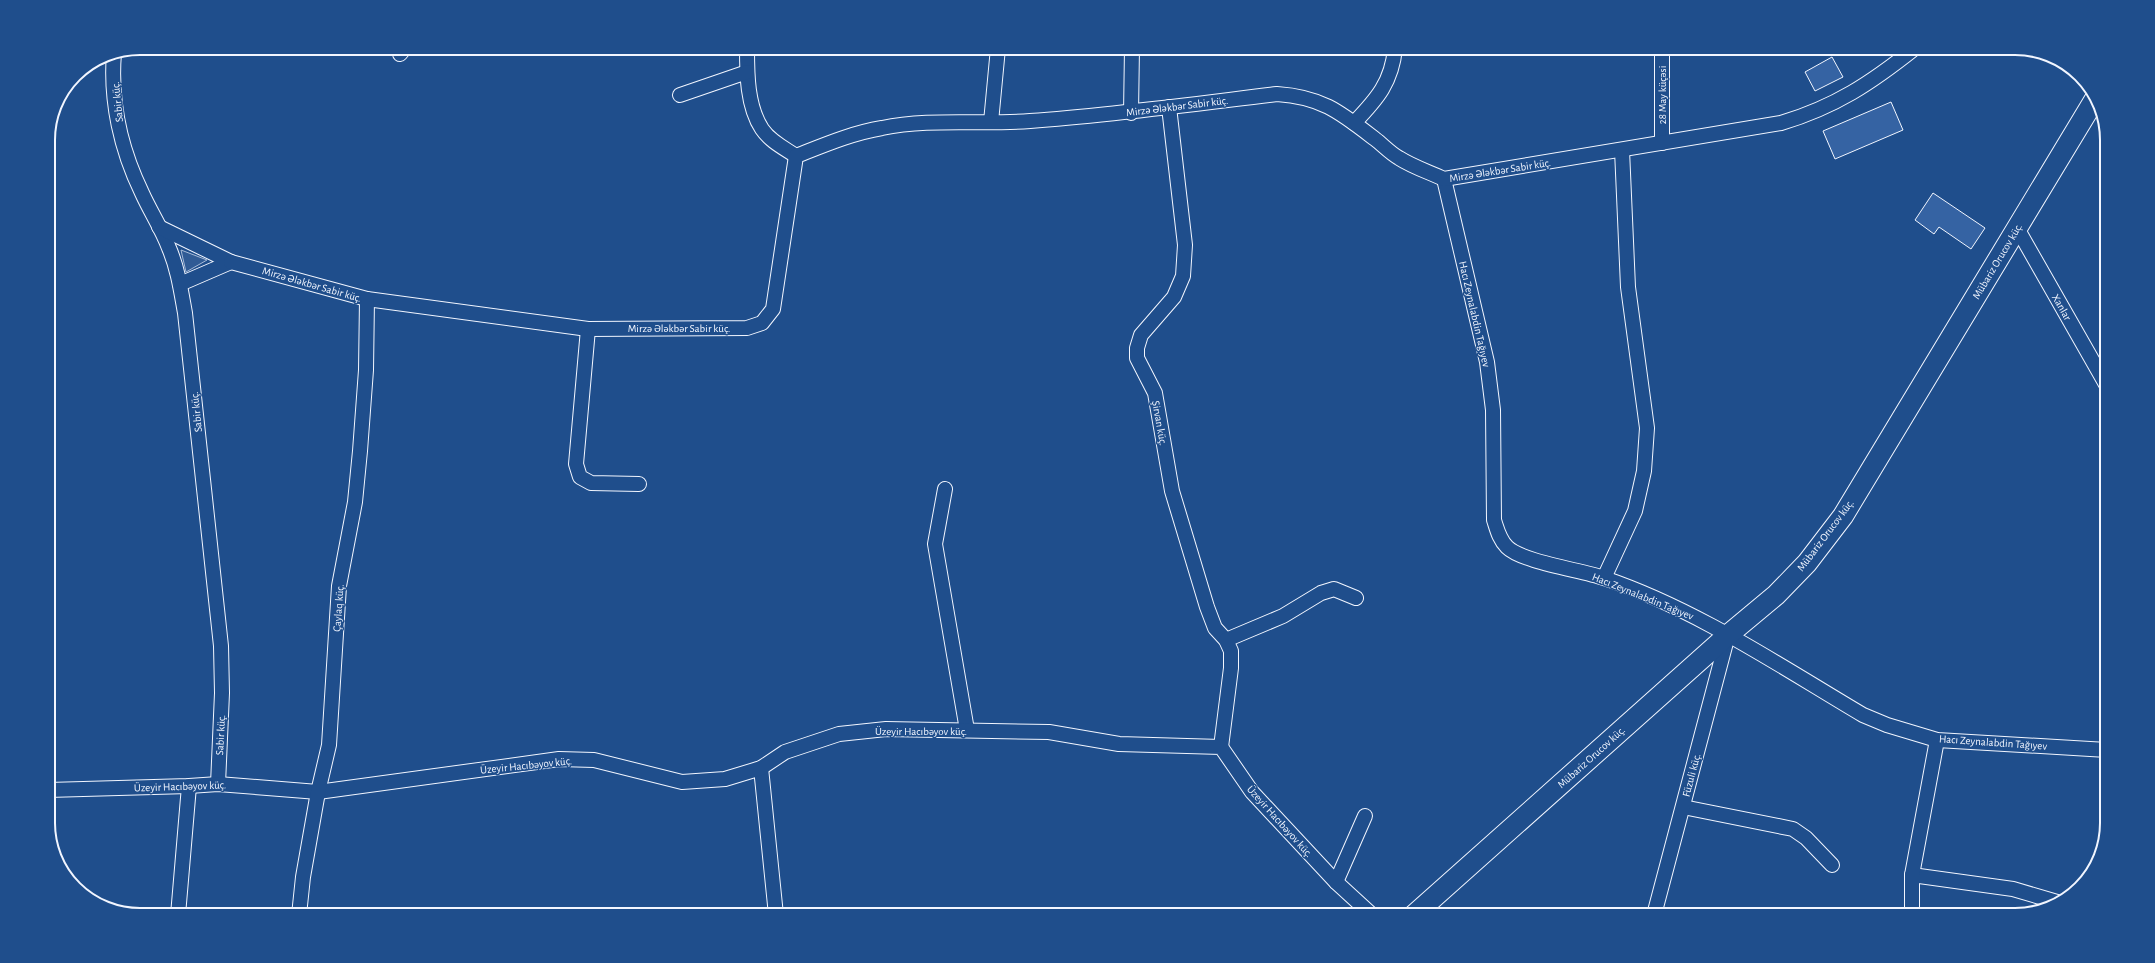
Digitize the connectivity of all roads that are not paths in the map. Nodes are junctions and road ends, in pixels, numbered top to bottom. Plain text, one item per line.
1 (747, 55) edge
2 (997, 55) edge
3 (1132, 55) edge
4 (1394, 55) edge
5 (1662, 55) edge
6 (1907, 55) edge
7 (114, 60) edge
8 (747, 72) junction
9 (680, 95) dead end
10 (2092, 105) edge
11 (1169, 107) junction
12 (1131, 113) junction
13 (991, 122) junction
14 (1354, 123) junction
15 (1662, 143) junction
16 (1622, 150) junction
17 (796, 156) junction
18 (1444, 179) junction
19 (159, 227) junction
20 (2017, 228) junction
21 (231, 262) junction
22 (180, 284) junction
23 (367, 299) junction
24 (588, 329) junction
25 (2100, 374) edge
26 (639, 484) dead end
27 (944, 489) dead end
28 (1604, 578) junction
29 (1356, 598) dead end
30 (1728, 635) junction
31 (1226, 640) junction
32 (967, 730) junction
33 (1937, 740) junction
34 (1221, 747) junction
35 (2100, 750) edge
36 (761, 768) junction
37 (218, 784) junction
38 (189, 786) junction
39 (55, 790) edge
40 (318, 792) junction
41 (1683, 807) junction
42 (1365, 816) dead end
43 (1832, 865) dead end
44 (1912, 875) junction
45 (1336, 882) junction
46 (2050, 900) edge
47 (179, 908) edge
48 (300, 908) edge
49 (775, 908) edge
50 (1364, 908) edge
51 (1422, 908) edge
52 (1656, 908) edge
53 (1912, 908) edge

1 - 8 street
2 - 13 street
3 - 12 street
4 - 14 street
5 - 15 street, 28 May küçəsi
6 - 15 street, Mirzə Ələkbər Sabir küç.
7 - 19 street, Sabir küç.
8 - 9 street
8 - 17 street
10 - 20 street, Mübariz Orucov küç.
11 - 12 street, Mirzə Ələkbər Sabir küç.
11 - 14 street, Mirzə Ələkbər Sabir küç.
11 - 31 street, Şirvan küç.
12 - 13 street, Mirzə Ələkbər Sabir küç.
13 - 17 street, Mirzə Ələkbər Sabir küç.
14 - 18 street, Mirzə Ələkbər Sabir küç.
15 - 16 street, Mirzə Ələkbər Sabir küç.
16 - 18 street, Mirzə Ələkbər Sabir küç.
16 - 28 street
17 - 24 street, Mirzə Ələkbər Sabir küç.
18 - 28 street, Hacı Zeynalabdin Tağıyev
19 - 21 street, Mirzə Ələkbər Sabir küç.
19 - 22 street, Sabir küç.
20 - 25 street, Xanlar
20 - 30 street, Mübariz Orucov küç.
21 - 22 street
21 - 23 street, Mirzə Ələkbər Sabir küç.
22 - 37 street, Sabir küç.
23 - 24 street, Mirzə Ələkbər Sabir küç.
23 - 40 street, Çaylaq küç.
24 - 26 street
27 - 32 street
28 - 30 street, Hacı Zeynalabdin Tağıyev
29 - 31 street
30 - 33 street, Hacı Zeynalabdin Tağıyev
30 - 41 street, Füzuli küç.
30 - 51 street, Mübariz Orucov küç.
31 - 34 street, Şirvan küç.
32 - 34 street, Üzeyir Hacıbəyov küç.
32 - 36 street, Üzeyir Hacıbəyov küç.
33 - 35 street, Hacı Zeynalabdin Tağıyev
33 - 44 street
34 - 45 street, Üzeyir Hacıbəyov küç.
36 - 40 street, Üzeyir Hacıbəyov küç.
36 - 49 street
37 - 38 street, Üzeyir Hacıbəyov küç.
37 - 40 street, Üzeyir Hacıbəyov küç.
38 - 39 street, Üzeyir Hacıbəyov küç.
38 - 47 street
40 - 48 street, Çaylaq küç.
41 - 43 street
41 - 52 street, Füzuli küç.
42 - 45 street
44 - 46 street
44 - 53 street
45 - 50 street, Üzeyir Hacıbəyov küç.

